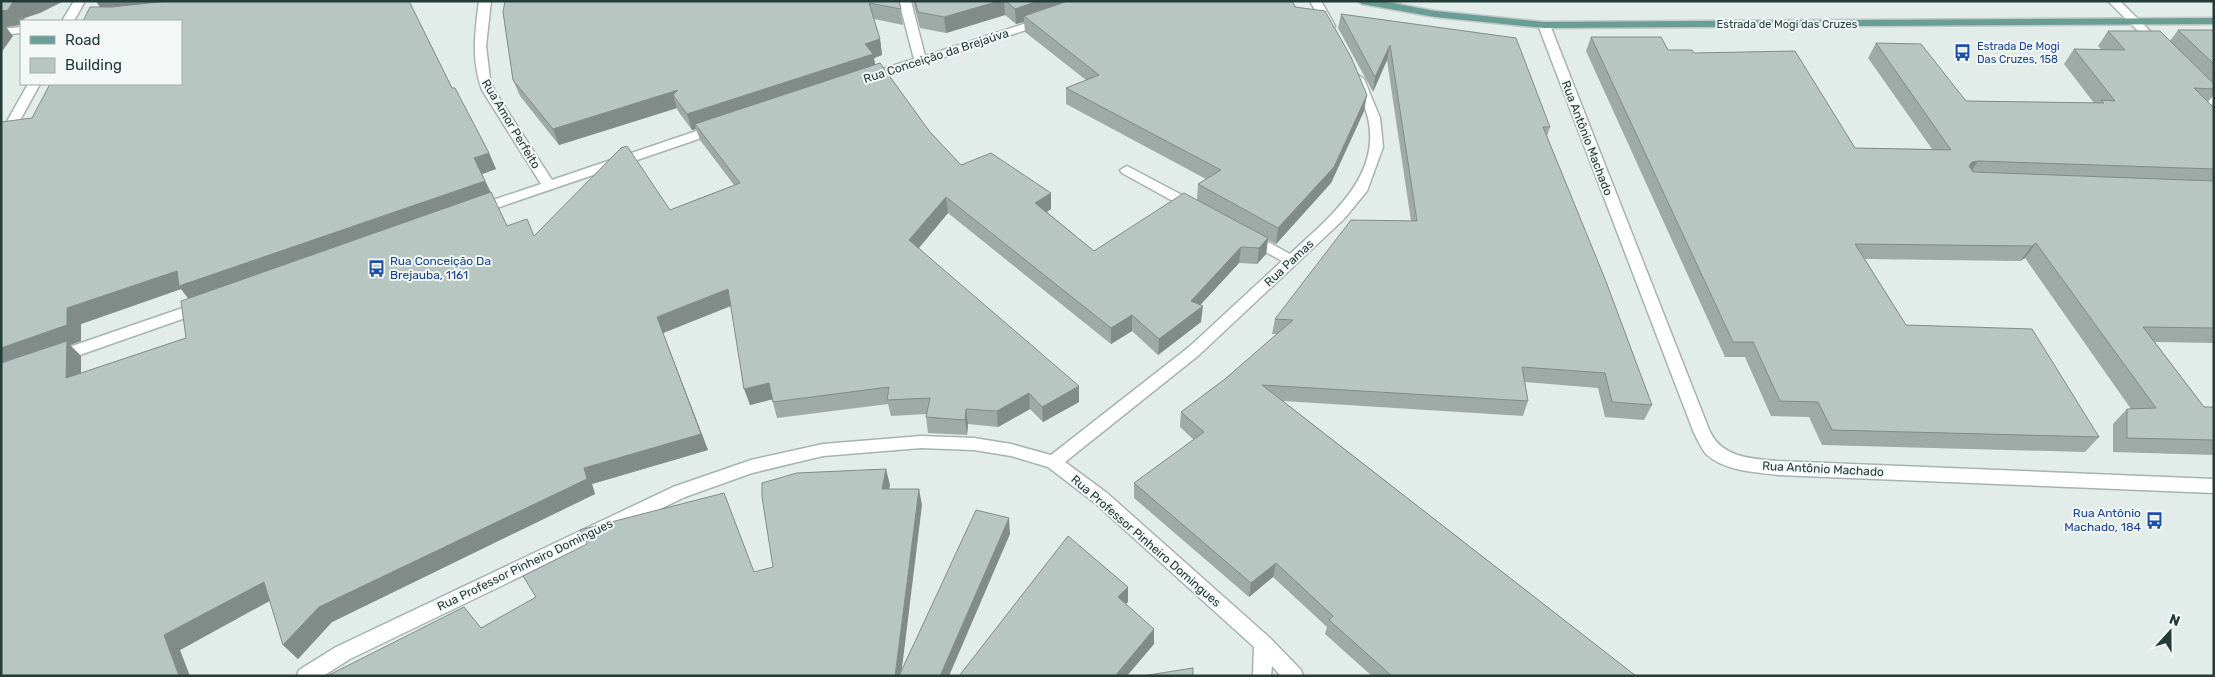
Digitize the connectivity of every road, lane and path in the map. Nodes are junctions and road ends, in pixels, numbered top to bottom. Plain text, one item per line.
1 (80, 1) edge
2 (485, 1) edge
3 (905, 1) edge
4 (1315, 1) edge
5 (1362, 1) edge
6 (2113, 1) edge
7 (1059, 16) edge
8 (69, 20) edge
9 (2214, 22) edge
10 (2135, 23) junction
11 (1544, 25) junction
12 (20, 30) edge
13 (1, 32) edge
14 (1333, 34) edge
15 (2168, 55) edge
16 (921, 62) junction
17 (1351, 66) edge
18 (2188, 75) edge
19 (858, 81) edge
20 (33, 85) edge
21 (2214, 101) edge
22 (732, 124) edge
23 (1, 144) edge
24 (1127, 170) dead end
25 (548, 184) junction
26 (1205, 213) edge
27 (463, 214) edge
28 (1240, 232) edge
29 (1292, 261) junction
30 (209, 304) edge
31 (48, 360) edge
32 (1054, 462) junction
33 (2214, 486) edge
34 (1263, 644) junction
35 (306, 676) edge
36 (1262, 676) edge
37 (1294, 676) edge

1 - 8 street
2 - 25 street, Rua Amor Perfeito
3 - 16 street
4 - 14 street
5 - 11 main road, Estrada de Mogi das Cruzes
6 - 10 street
7 - 16 street, Rua Conceição da Brejaúva
9 - 10 main road, Estrada de Mogi das Cruzes
10 - 11 main road, Estrada de Mogi das Cruzes
10 - 15 street
11 - 33 street, Rua Antônio Machado
12 - 13 street
16 - 19 street, Rua Conceição da Brejaúva
17 - 29 street, Rua Pamas
18 - 21 street
20 - 23 street
22 - 25 street
24 - 26 street
25 - 27 street
28 - 29 street
29 - 32 street, Rua Pamas
30 - 31 street
32 - 34 street, Rua Professor Pinheiro Domingues
32 - 35 street, Rua Professor Pinheiro Domingues
34 - 36 street
34 - 37 street, Rua Professor Pinheiro Domingues

